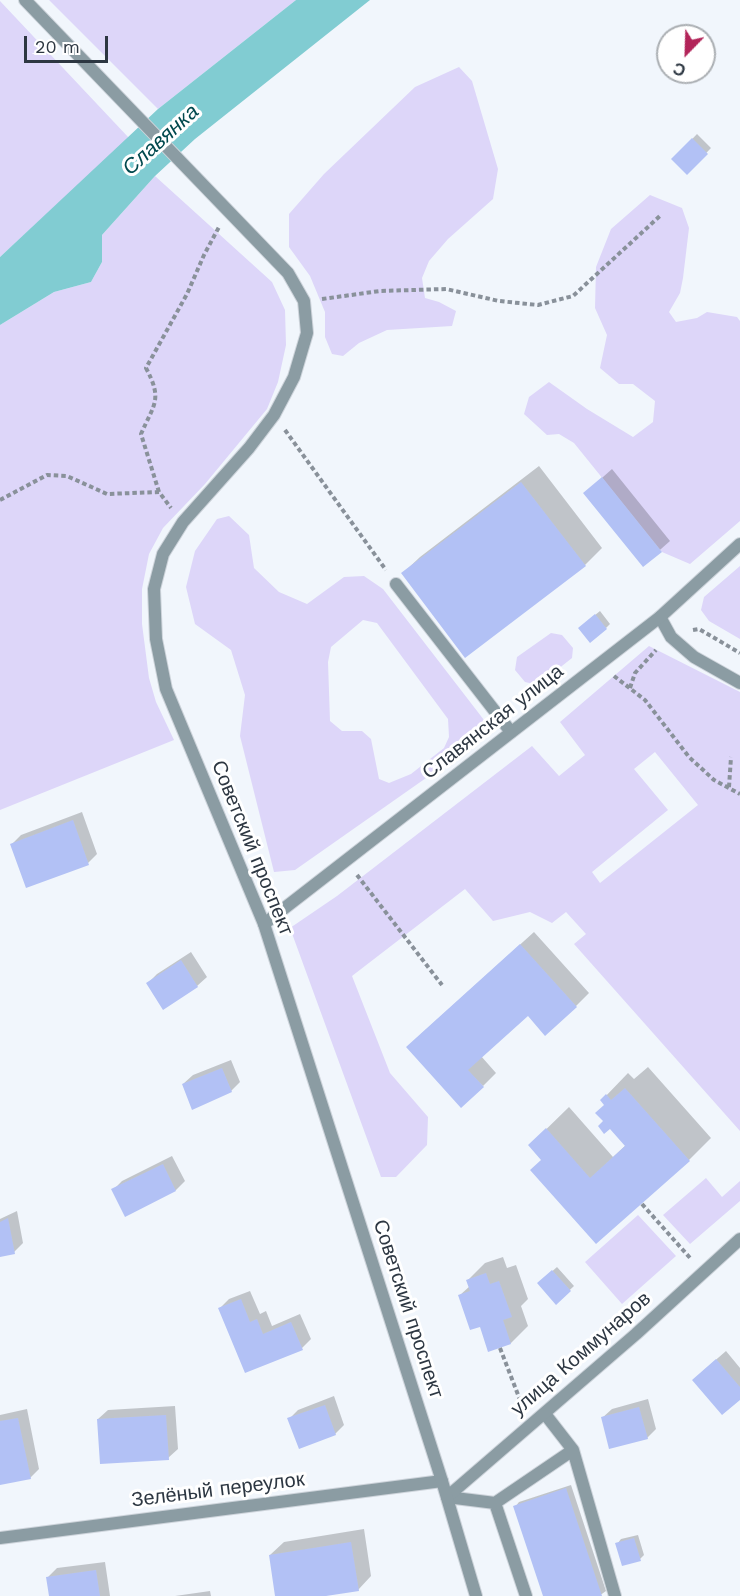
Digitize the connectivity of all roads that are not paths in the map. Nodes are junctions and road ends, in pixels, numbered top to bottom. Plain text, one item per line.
1 (25, 0) edge
2 (740, 544) edge
3 (396, 584) road end
4 (660, 617) junction
5 (740, 683) edge
6 (511, 732) junction
7 (264, 924) junction
8 (740, 1239) edge
9 (545, 1414) junction
10 (573, 1450) junction
11 (442, 1481) junction
12 (447, 1497) junction
13 (495, 1503) junction
14 (0, 1538) edge
15 (476, 1596) edge
16 (526, 1596) edge
17 (615, 1596) edge

1 - 7 street, Советский проспект
2 - 4 street, Славянская улица
3 - 6 street
4 - 5 street
4 - 6 street, Славянская улица
6 - 7 street, Славянская улица
7 - 11 street, Советский проспект
8 - 9 street, улица Коммунаров
9 - 10 street
9 - 12 street, улица Коммунаров
10 - 13 street
10 - 17 street
11 - 12 street, Советский проспект
11 - 14 street, Зелёный переулок
12 - 13 street
12 - 15 street, Советский проспект
13 - 16 street

